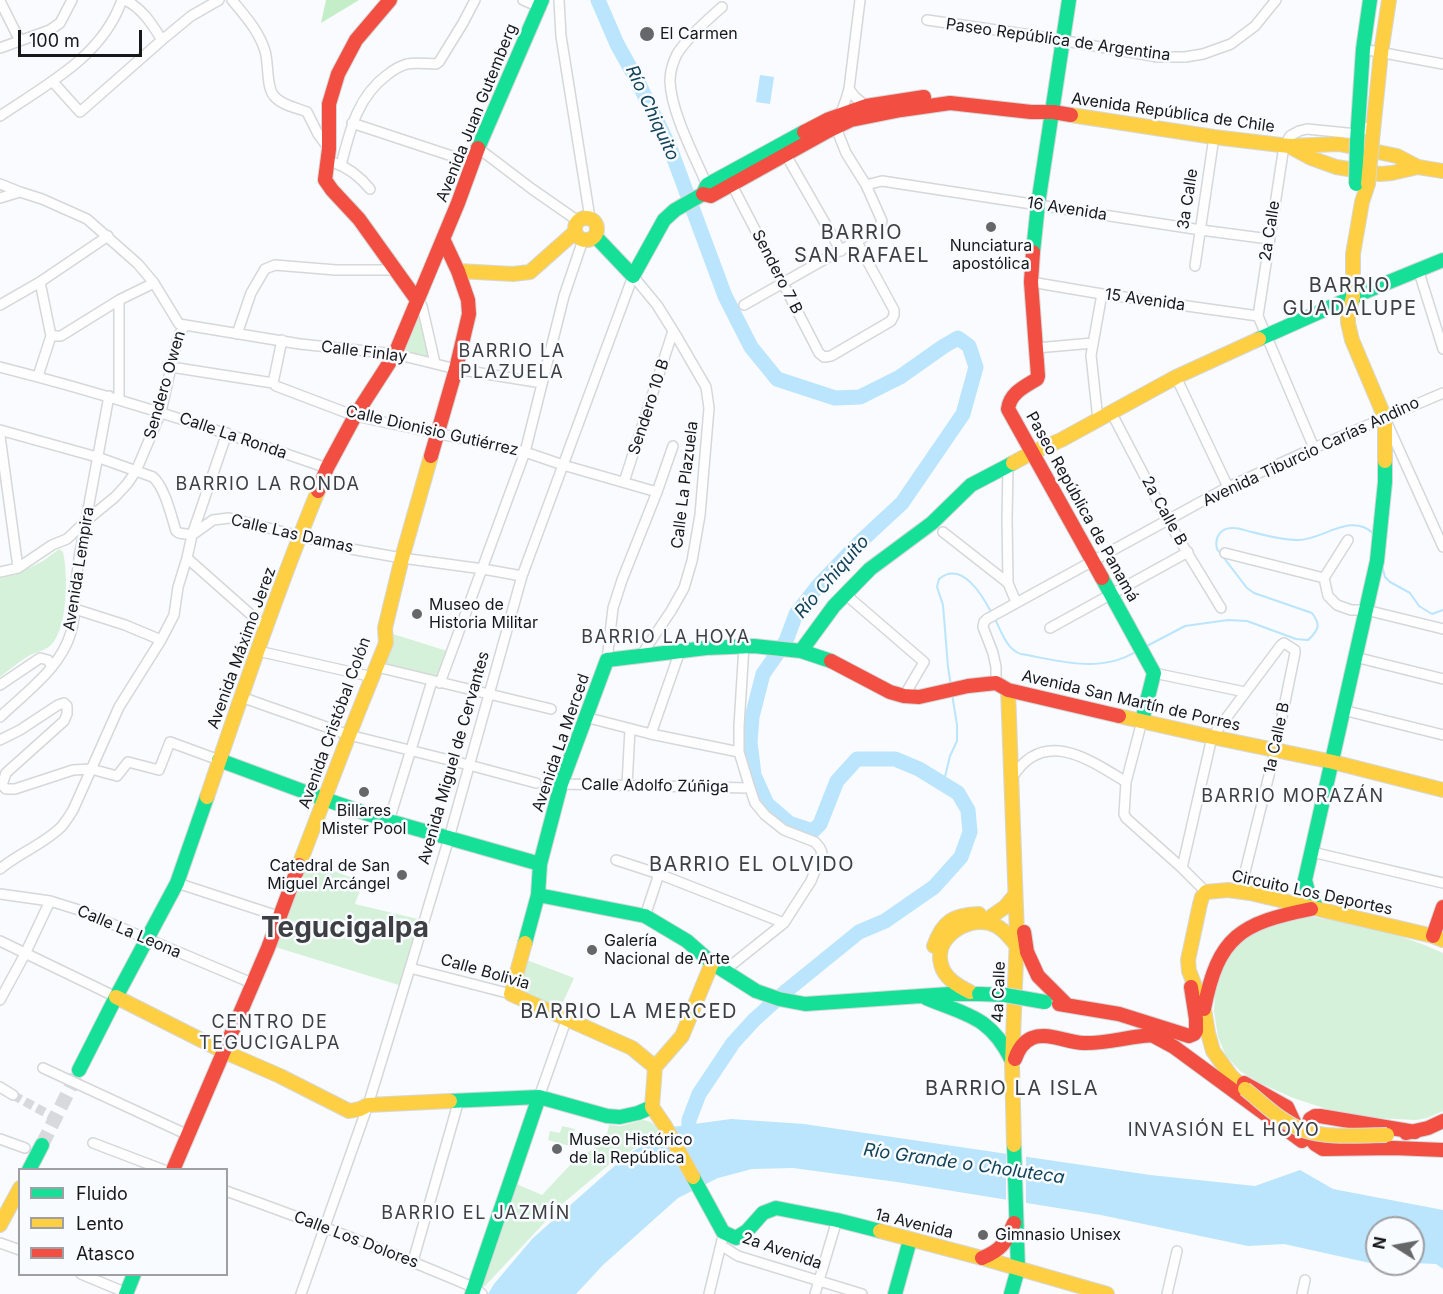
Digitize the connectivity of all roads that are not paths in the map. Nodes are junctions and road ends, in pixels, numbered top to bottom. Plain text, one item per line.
1 (72, 0) edge
2 (123, 0) edge
3 (219, 0) edge
4 (232, 0) edge
5 (390, 0) edge
6 (475, 0) edge
7 (523, 0) edge
8 (559, 0) edge
9 (861, 0) edge
10 (1069, 0) edge
11 (1276, 0) edge
12 (1370, 0) edge
13 (1389, 0) edge
14 (0, 1) edge
15 (541, 3) edge
16 (722, 8) dead end
17 (927, 20) dead end
18 (162, 40) junction
19 (20, 41) junction
20 (1063, 41) junction
21 (0, 48) edge
22 (1363, 49) junction
23 (1381, 53) junction
24 (1443, 64) edge
25 (53, 82) junction
26 (849, 89) junction
27 (866, 106) junction
28 (1053, 112) junction
29 (0, 116) edge
30 (838, 121) junction
31 (352, 123) junction
32 (1373, 124) junction
33 (1215, 137) junction
34 (1357, 137) junction
35 (1286, 146) junction
36 (478, 148) junction
37 (786, 155) junction
38 (332, 158) junction
39 (473, 163) junction
40 (1418, 166) junction
41 (1443, 171) edge
42 (0, 184) edge
43 (1362, 184) junction
44 (732, 185) junction
45 (866, 185) junction
46 (370, 189) dead end
47 (20, 192) junction
48 (703, 192) junction
49 (0, 198) edge
50 (1038, 204) junction
51 (675, 210) joint
52 (584, 229) junction
53 (1201, 230) junction
54 (108, 236) junction
55 (443, 239) junction
56 (1269, 239) junction
57 (857, 242) junction
58 (841, 251) junction
59 (1443, 260) edge
60 (1195, 266) dead end
61 (1418, 269) junction
62 (395, 270) junction
63 (458, 271) junction
64 (633, 276) junction
65 (40, 282) junction
66 (1031, 282) junction
67 (153, 283) junction
68 (782, 284) junction
69 (1102, 294) junction
70 (1353, 297) junction
71 (119, 300) junction
72 (417, 300) junction
73 (0, 305) edge
74 (744, 305) dead end
75 (1258, 316) junction
76 (185, 326) junction
77 (673, 331) junction
78 (237, 334) junction
79 (51, 336) junction
80 (1266, 337) junction
81 (282, 340) junction
82 (1093, 343) junction
83 (1036, 348) junction
84 (1443, 349) edge
85 (395, 354) junction
86 (435, 363) junction
87 (0, 367) edge
88 (171, 367) junction
89 (456, 369) junction
90 (38, 376) junction
91 (1176, 377) junction
92 (273, 383) junction
93 (542, 383) junction
94 (1443, 393) edge
95 (109, 396) junction
96 (119, 399) junction
97 (161, 412) junction
98 (1111, 412) junction
99 (355, 416) junction
100 (1385, 418) junction
101 (1098, 420) junction
102 (0, 430) edge
103 (227, 433) junction
104 (437, 434) junction
105 (0, 436) edge
106 (673, 446) dead end
107 (1314, 448) junction
108 (525, 452) junction
109 (1033, 453) junction
110 (97, 458) junction
111 (562, 465) junction
112 (1008, 467) junction
113 (327, 468) junction
114 (136, 471) junction
115 (624, 482) junction
116 (1228, 487) junction
117 (657, 492) junction
118 (87, 520) junction
119 (1168, 521) junction
120 (944, 532) dead end
121 (192, 535) junction
122 (299, 537) junction
123 (1348, 540) dead end
124 (1443, 547) edge
125 (1188, 552) junction
126 (1225, 553) dead end
127 (187, 558) junction
128 (402, 558) junction
129 (1092, 561) junction
130 (18, 568) junction
131 (483, 568) junction
132 (0, 572) edge
133 (522, 576) junction
134 (1324, 578) junction
135 (1008, 582) junction
136 (845, 594) junction
137 (1111, 595) junction
138 (1016, 602) junction
139 (1221, 608) dead end
140 (75, 609) junction
141 (1366, 610) junction
142 (266, 628) junction
143 (1050, 628) dead end
144 (1443, 629) edge
145 (161, 640) junction
146 (744, 646) junction
147 (258, 651) junction
148 (680, 651) junction
149 (799, 651) junction
150 (640, 657) junction
151 (1356, 657) junction
152 (607, 660) junction
153 (52, 667) junction
154 (1152, 669) junction
155 (375, 672) junction
156 (1443, 679) edge
157 (436, 682) junction
158 (0, 685) edge
159 (1002, 687) junction
160 (1245, 692) junction
161 (489, 695) junction
162 (904, 696) junction
163 (241, 697) junction
164 (551, 709) dead end
165 (1343, 710) junction
166 (0, 717) edge
167 (585, 717) junction
168 (1142, 721) junction
169 (630, 729) junction
170 (651, 734) junction
171 (349, 735) junction
172 (1443, 735) edge
173 (1212, 737) junction
174 (0, 740) edge
175 (411, 751) junction
176 (1275, 751) junction
177 (739, 752) junction
178 (219, 760) junction
179 (1332, 762) junction
180 (469, 765) junction
181 (91, 769) junction
182 (1011, 780) junction
183 (1126, 782) junction
184 (536, 783) dead end
185 (561, 784) junction
186 (627, 786) junction
187 (750, 788) junction
188 (1443, 790) edge
189 (324, 799) junction
190 (1011, 801) junction
191 (389, 821) junction
192 (449, 838) junction
193 (1312, 852) junction
194 (616, 860) dead end
195 (540, 864) junction
196 (1182, 868) junction
197 (0, 869) edge
198 (659, 874) junction
199 (1305, 880) junction
200 (177, 883) junction
201 (1443, 883) edge
202 (1206, 892) junction
203 (1240, 892) junction
204 (0, 894) edge
205 (538, 895) junction
206 (1015, 895) junction
207 (50, 901) junction
208 (1284, 901) junction
209 (1443, 907) edge
210 (1317, 908) junction
211 (645, 916) junction
212 (992, 916) junction
213 (281, 917) junction
214 (784, 923) junction
215 (1438, 938) edge
216 (147, 940) junction
217 (1017, 940) junction
218 (0, 941) edge
219 (25, 954) junction
220 (712, 963) junction
221 (410, 968) junction
222 (1189, 970) junction
223 (724, 971) junction
224 (254, 984) junction
225 (511, 994) junction
226 (977, 994) junction
227 (116, 997) junction
228 (0, 999) edge
229 (946, 1000) junction
230 (1067, 1005) junction
231 (1204, 1010) junction
232 (567, 1018) junction
233 (1150, 1032) junction
234 (225, 1052) junction
235 (1012, 1064) junction
236 (655, 1067) junction
237 (43, 1068) dead end
238 (79, 1070) tunnel mouth
239 (1231, 1076) junction
240 (0, 1087) edge
241 (14, 1095) tunnel mouth
242 (539, 1097) junction
243 (459, 1100) junction
244 (368, 1105) junction
245 (652, 1107) junction
246 (1443, 1121) edge
247 (1415, 1132) junction
248 (188, 1135) junction
249 (0, 1139) edge
250 (1302, 1141) junction
251 (93, 1143) dead end
252 (42, 1145) tunnel mouth
253 (26, 1148) dead end
254 (1443, 1150) edge
255 (1443, 1155) edge
256 (30, 1168) edge
257 (159, 1168) edge
258 (174, 1168) edge
259 (18, 1192) edge
260 (228, 1192) edge
261 (1016, 1215) junction
262 (837, 1220) junction
263 (0, 1225) edge
264 (325, 1227) junction
265 (722, 1234) junction
266 (910, 1240) junction
267 (0, 1243) edge
268 (18, 1249) edge
269 (1177, 1251) dead end
270 (982, 1258) junction
271 (413, 1261) junction
272 (1018, 1269) junction
273 (83, 1276) edge
274 (134, 1276) edge
275 (1305, 1280) dead end
276 (819, 1281) junction
277 (476, 1292) edge
278 (127, 1294) edge
279 (301, 1294) edge
280 (709, 1294) edge
281 (815, 1294) edge
282 (862, 1294) edge
283 (896, 1294) edge
284 (1011, 1294) edge
285 (1107, 1294) edge
286 (1167, 1294) edge
287 (1302, 1294) edge

1 - 19 street
2 - 18 street
2 - 25 street
3 - 18 street
4 - 38 street
5 - 38 street
6 - 31 street
7 - 15 street
8 - 52 street
9 - 26 street
10 - 20 street, Paseo República de Panamá
11 - 20 street, Paseo República de Argentina
12 - 22 street
13 - 23 street
14 - 19 street
15 - 36 street, Avenida Juan Gutemberg
16 - 48 street
17 - 20 street, Paseo República de Argentina
18 - 25 street
19 - 21 street
20 - 28 street, Paseo República de Panamá
22 - 23 street
22 - 34 street
23 - 24 street
23 - 32 street
25 - 29 street
26 - 27 street
26 - 30 street
27 - 28 street, Avenida República de Chile
27 - 30 street, Avenida República de Chile
28 - 30 street, Avenida República de Chile
28 - 33 street, Avenida República de Chile
28 - 50 street, Paseo República de Panamá
30 - 37 street, Avenida República de Chile
30 - 45 street
30 - 48 street, Avenida República de Chile
31 - 38 street
31 - 39 street
32 - 34 street
32 - 43 street, bridge
33 - 35 street, Avenida República de Chile
33 - 53 street, 3a Calle
34 - 35 street
34 - 43 street, bridge
35 - 40 street, Avenida República de Chile
35 - 40 street, Avenida República de Chile
35 - 56 street, 2a Calle
36 - 39 street, Avenida Juan Gutemberg
36 - 52 street
37 - 44 street, Avenida República de Chile
37 - 58 street
38 - 46 street
38 - 62 street
39 - 55 street, Avenida Juan Gutemberg
40 - 41 street, Avenida República de Chile
42 - 47 street, Sendero Owen
43 - 70 street
44 - 48 street, Avenida República de Chile
44 - 68 street, Sendero 7 B
45 - 50 street, 16 Avenida
45 - 57 street
47 - 49 street
47 - 54 street, Sendero Owen
48 - 51 street, Avenida República de Chile
50 - 53 street, 16 Avenida
50 - 66 street, Paseo República de Panamá
51 - 64 street, Avenida Miguel de Cervantes
52 - 63 street
52 - 64 street, Calle La Plazuela
52 - 93 street
53 - 56 street, 16 Avenida
53 - 60 street, 3a Calle
54 - 65 street
54 - 67 street, Sendero Owen
55 - 63 street, Avenida Cristóbal Colón
55 - 72 street, Avenida Máximo Jerez
56 - 75 street, 2a Calle
57 - 58 street
57 - 68 street, Sendero 7 B
58 - 68 street
59 - 61 street
61 - 70 street
61 - 84 street
62 - 72 street
62 - 78 street
63 - 89 street, Avenida Cristóbal Colón
64 - 77 street, Calle La Plazuela
64 - 111 street, Avenida Miguel de Cervantes
65 - 73 street
65 - 79 street
66 - 69 street, 15 Avenida
66 - 83 street, Paseo República de Panamá
67 - 71 street
67 - 76 street, Sendero Owen
68 - 74 street
69 - 75 street, 15 Avenida
69 - 82 street
70 - 80 street
70 - 100 street
71 - 79 street
71 - 96 street
72 - 85 street, Avenida Máximo Jerez
72 - 86 street
75 - 80 street
76 - 78 street, Calle Finlay
76 - 88 street, Sendero Owen
77 - 115 street, Sendero 10 B
77 - 150 street, Calle La Plazuela
78 - 81 street, Calle Finlay
79 - 90 street
80 - 91 street
80 - 107 street
81 - 85 street, Calle Finlay
81 - 92 street
82 - 83 street
82 - 101 street
83 - 109 street, Paseo República de Panamá
85 - 86 street, Calle Finlay
85 - 99 street, Avenida Máximo Jerez
86 - 89 street, Calle Finlay
87 - 90 street, Calle La Ronda
88 - 92 street, Calle Dionisio Gutiérrez
88 - 97 street, Sendero Owen
89 - 93 street, Calle Finlay
89 - 104 street, Avenida Cristóbal Colón
90 - 95 street, Calle La Ronda
91 - 98 street
91 - 116 street
92 - 99 street, Calle Dionisio Gutiérrez
93 - 108 street
94 - 100 street, Avenida Tiburcio Carías Andino
95 - 96 street, Calle La Ronda
95 - 110 street, Avenida Lempira
96 - 97 street, Calle La Ronda
97 - 103 street, Calle La Ronda
97 - 114 street, Sendero Owen
98 - 101 street
98 - 119 street, 2a Calle B
99 - 104 street, Calle Dionisio Gutiérrez
99 - 113 street, Avenida Máximo Jerez
100 - 107 street, Avenida Tiburcio Carías Andino
100 - 124 street
100 - 141 street
101 - 109 street
102 - 110 street
103 - 113 street, Calle La Ronda
103 - 121 street
104 - 108 street, Calle Dionisio Gutiérrez
104 - 128 street, Avenida Cristóbal Colón
105 - 130 street
106 - 117 street, Avenida La Merced
107 - 116 street, Avenida Tiburcio Carías Andino
108 - 111 street, Calle Dionisio Gutiérrez
108 - 131 street
109 - 112 street
109 - 129 street, Paseo República de Panamá
110 - 114 street
110 - 118 street, Avenida Lempira
111 - 115 street, Calle Dionisio Gutiérrez
111 - 133 street, Avenida Miguel de Cervantes
112 - 135 street
112 - 136 street
113 - 122 street, Avenida Máximo Jerez
114 - 118 street, Sendero Owen
114 - 121 street
115 - 117 street, Calle Dionisio Gutiérrez
116 - 119 street, Avenida Tiburcio Carías Andino
117 - 152 street, Avenida La Merced
118 - 130 street, Sendero Owen
118 - 140 street, Avenida Lempira
119 - 125 street, 2a Calle B
119 - 129 street, Avenida Tiburcio Carías Andino
120 - 135 street
121 - 122 street, Calle Las Damas
121 - 127 street
122 - 128 street, Calle Las Damas
122 - 142 street, Avenida Máximo Jerez
123 - 134 street
125 - 137 street
125 - 139 street, 2a Calle B
126 - 134 street
127 - 142 street
127 - 145 street
128 - 131 street, Calle Las Damas
128 - 155 street, Avenida Cristóbal Colón
129 - 137 street, Paseo República de Panamá
129 - 138 street, Avenida Tiburcio Carías Andino
130 - 132 street, Sendero Owen
131 - 133 street, Calle Las Damas
131 - 157 street
133 - 161 street, Avenida Miguel de Cervantes
134 - 141 street
135 - 138 street
136 - 149 street
136 - 162 street
137 - 143 street
137 - 154 street, Paseo República de Panamá
138 - 159 street, Avenida Tiburcio Carías Andino
140 - 145 street
140 - 153 street, Avenida Lempira
141 - 144 street
141 - 151 street
142 - 147 street, Avenida Máximo Jerez
145 - 181 street
146 - 148 street, Avenida San Martín de Porres
146 - 149 street, Avenida San Martín de Porres
146 - 177 street
147 - 155 street
147 - 163 street, Avenida Máximo Jerez
148 - 150 street, Avenida San Martín de Porres
148 - 170 street
149 - 162 street, Avenida San Martín de Porres
150 - 152 street
151 - 156 street
151 - 165 street
152 - 167 street, Avenida La Merced
153 - 158 street
153 - 166 street, Avenida Lempira
154 - 160 street
154 - 168 street
155 - 157 street
155 - 171 street, Avenida Cristóbal Colón
157 - 161 street
157 - 175 street
159 - 162 street, Avenida San Martín de Porres
159 - 168 street, Avenida San Martín de Porres
159 - 182 street, 4a Calle
160 - 173 street
160 - 176 street, 1a Calle B
161 - 164 street
161 - 180 street, Avenida Miguel de Cervantes
163 - 171 street
163 - 178 street, Avenida Máximo Jerez
165 - 172 street
165 - 179 street
167 - 169 street
167 - 185 street, Avenida La Merced
168 - 173 street, Avenida San Martín de Porres
168 - 183 street
169 - 170 street
169 - 186 street
170 - 177 street
171 - 175 street
171 - 189 street, Avenida Cristóbal Colón
173 - 176 street, Avenida San Martín de Porres
173 - 196 street
174 - 181 street
175 - 180 street
175 - 191 street
176 - 179 street, Avenida San Martín de Porres
176 - 203 street, 1a Calle B
177 - 187 street
178 - 181 street
178 - 189 street
178 - 200 street, Avenida Máximo Jerez
179 - 188 street, Avenida San Martín de Porres
179 - 193 street
180 - 184 street
180 - 192 street, Avenida Miguel de Cervantes
181 - 197 street
182 - 183 street
182 - 190 street, 4a Calle
183 - 196 street
185 - 186 street, Calle Adolfo Zúñiga
185 - 195 street, Avenida La Merced
186 - 187 street, Calle Adolfo Zúñiga
187 - 214 street
189 - 191 street
189 - 213 street, Avenida Cristóbal Colón
190 - 206 street, 4a Calle
190 - 230 street
191 - 192 street
192 - 195 street
192 - 221 street, Avenida Miguel de Cervantes
193 - 199 street
193 - 201 street
194 - 198 street
195 - 205 street, Avenida La Merced
196 - 202 street
198 - 211 street
198 - 214 street
199 - 208 street
199 - 210 street
200 - 213 street
200 - 216 street, Avenida Máximo Jerez
202 - 203 street, Circuito Los Deportes
202 - 222 street, Circuito Los Deportes
203 - 208 street, Circuito Los Deportes
204 - 207 street, Calle La Leona
205 - 211 street
205 - 225 street, Avenida La Merced
206 - 212 street
206 - 217 street, 4a Calle
207 - 216 street, Calle La Leona
207 - 219 street
208 - 210 street, Circuito Los Deportes
209 - 215 street
210 - 215 street, Circuito Los Deportes
210 - 231 street
211 - 220 street
212 - 217 street
212 - 229 street
213 - 224 street, Avenida Cristóbal Colón
214 - 223 street
216 - 224 street, Calle La Leona
216 - 227 street, Avenida Máximo Jerez
217 - 226 street
217 - 235 street, 4a Calle
218 - 219 street
219 - 227 street
219 - 228 street
220 - 223 street
220 - 236 street
221 - 225 street, Calle Bolivia
221 - 244 street, Avenida Miguel de Cervantes
222 - 231 street, Circuito Los Deportes
222 - 233 street
223 - 229 street
224 - 234 street, Avenida Cristóbal Colón
225 - 232 street, Calle Bolivia
226 - 229 street
226 - 230 street, bridge
227 - 234 street
227 - 238 street, Avenida Máximo Jerez
229 - 235 street
230 - 233 street
231 - 239 street, Circuito Los Deportes
232 - 236 street, Calle Bolivia
232 - 242 street
233 - 235 street
233 - 239 street
233 - 250 street
234 - 244 street
234 - 248 street, Avenida Cristóbal Colón
235 - 261 street, 4a Calle
236 - 245 street
237 - 248 street
239 - 247 street, Circuito Los Deportes, bridge
239 - 250 street
240 - 241 street
242 - 243 street
242 - 245 street
242 - 277 street
243 - 244 street
243 - 271 street
244 - 264 street, Avenida Miguel de Cervantes
245 - 265 street
246 - 247 street, Circuito Los Deportes
247 - 254 street
248 - 258 street, Avenida Cristóbal Colón
249 - 253 street
250 - 255 street
251 - 257 street
252 - 256 street
259 - 263 street
260 - 264 street, Calle Los Dolores
261 - 270 street
261 - 272 street, 4a Calle
262 - 265 street, 1a Avenida
262 - 266 street, 1a Avenida
262 - 276 street
264 - 271 street, Calle Los Dolores
264 - 279 street, Avenida Miguel de Cervantes
265 - 276 street, 2a Avenida
265 - 280 street
266 - 270 street, 1a Avenida
266 - 283 street
267 - 268 street
269 - 286 street
270 - 272 street, 1a Avenida
271 - 277 street, Calle Los Dolores
272 - 284 street, 4a Calle
272 - 285 street, 1a Avenida
273 - 278 street
274 - 278 street
275 - 287 street
276 - 281 street
276 - 282 street, 2a Avenida

